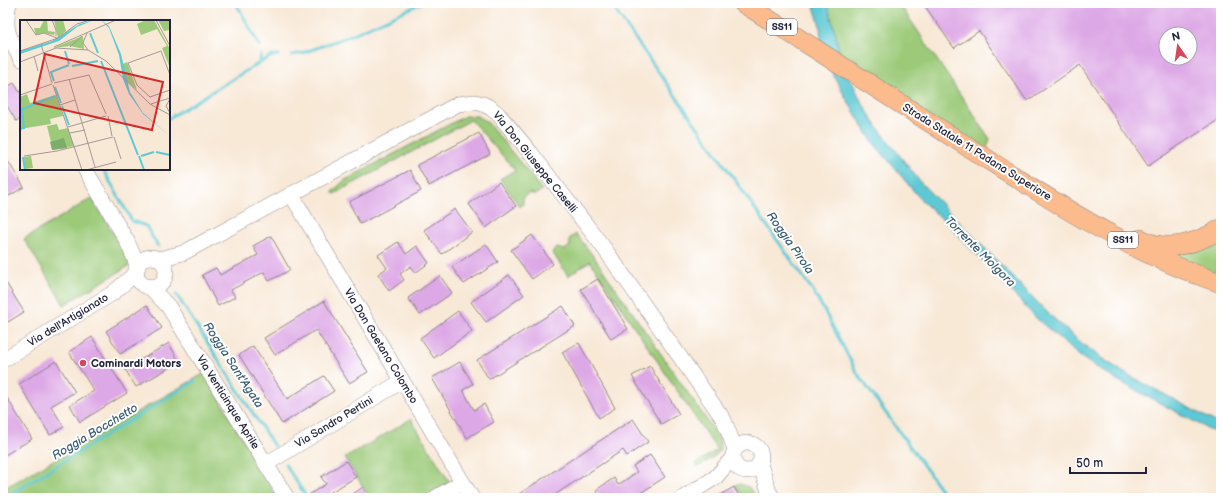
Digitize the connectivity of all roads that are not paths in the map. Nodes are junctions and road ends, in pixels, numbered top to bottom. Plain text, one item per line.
1 (743, 3) edge
2 (6, 7) edge
3 (20, 57) edge
4 (86, 170) edge
5 (1030, 186) junction
6 (291, 194) junction
7 (1221, 229) edge
8 (128, 241) junction
9 (183, 253) junction
10 (155, 258) junction
11 (149, 277) junction
12 (1221, 283) edge
13 (3, 360) edge
14 (402, 381) junction
15 (724, 420) junction
16 (751, 443) junction
17 (734, 453) junction
18 (266, 464) junction
19 (750, 468) junction
20 (716, 477) junction
21 (462, 482) junction
22 (771, 495) edge
23 (287, 498) edge
24 (435, 498) edge
25 (472, 498) edge
26 (683, 498) edge

1 - 5 main road, Strada Statale 11 Padana Superiore / SS11
2 - 3 street
4 - 8 street, Via Venticinque Aprile
5 - 7 main road
5 - 12 main road, Strada Statale 11 Padana Superiore / SS11
6 - 9 street, Via Don Giuseppe Caselli
6 - 14 street, Via Don Gaetano Colombo
6 - 15 street, Via Don Giuseppe Caselli
8 - 10 street, Via Venticinque Aprile
8 - 11 street, Via Venticinque Aprile
9 - 10 street, Via Don Giuseppe Caselli
9 - 11 street, Via Don Giuseppe Caselli
10 - 11 street
10 - 11 street
11 - 13 street, Via dell'Artigianato
11 - 18 street, Via Venticinque Aprile
14 - 18 street, Via Sandro Pertini
14 - 21 street, Via Don Gaetano Colombo
15 - 16 street, Via Don Giuseppe Caselli
15 - 17 street, Via Don Giuseppe Caselli
16 - 17 street
16 - 19 street
17 - 19 street
17 - 20 street
18 - 23 street, Via Venticinque Aprile
19 - 20 street
19 - 22 street
20 - 26 street
21 - 24 street
21 - 25 street, Via Don Gaetano Colombo

